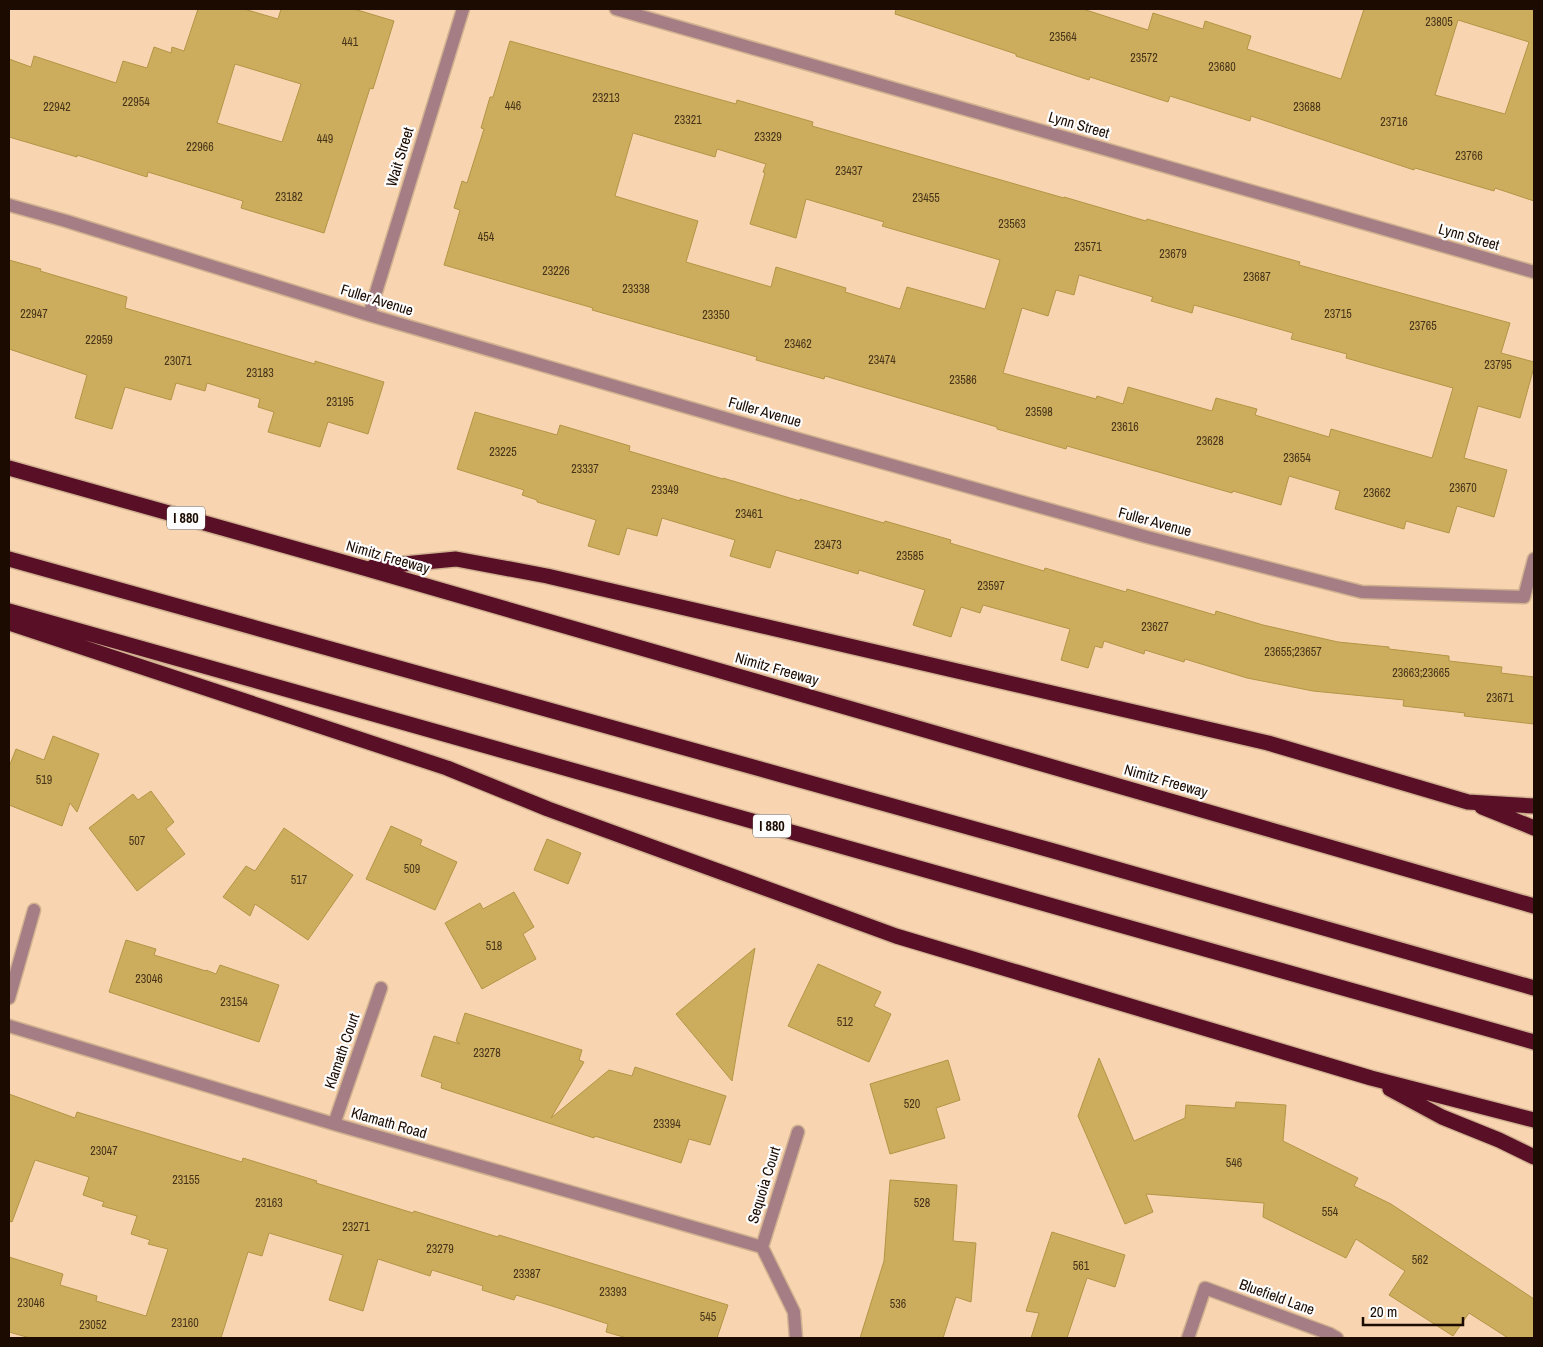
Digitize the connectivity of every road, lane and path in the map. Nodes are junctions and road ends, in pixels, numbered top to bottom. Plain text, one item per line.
1 (463, 9) edge
2 (616, 9) edge
3 (9, 205) edge
4 (1534, 272) edge
5 (369, 314) junction
6 (9, 468) edge
7 (9, 559) edge
8 (1534, 559) edge
9 (364, 568) junction
10 (9, 611) edge
11 (9, 623) edge
12 (1468, 802) junction
13 (1534, 806) edge
14 (1534, 828) edge
15 (1534, 906) edge
16 (34, 910) dead end
17 (381, 988) dead end
18 (1534, 988) edge
19 (9, 998) edge
20 (9, 1026) edge
21 (1534, 1042) edge
22 (1371, 1078) junction
23 (1534, 1120) edge
24 (334, 1124) junction
25 (798, 1132) dead end
26 (1534, 1157) edge
27 (762, 1247) junction
28 (796, 1338) edge
29 (1188, 1338) edge
30 (1337, 1338) edge

1 - 5 street, Wait Street
2 - 4 street, Lynn Street
3 - 5 street, Fuller Avenue
5 - 8 street, Fuller Avenue
6 - 9 highway, Nimitz Freeway / I 880
7 - 18 highway
9 - 12 highway
9 - 15 highway, Nimitz Freeway / I 880
10 - 21 highway, I 880
11 - 22 highway
12 - 13 highway
12 - 14 highway
16 - 19 street
17 - 24 street, Klamath Court
20 - 24 street, Klamath Road
22 - 23 highway
22 - 26 highway
24 - 27 street, Klamath Road
25 - 27 street, Sequoia Court
27 - 28 street
29 - 30 street, Bluefield Lane

